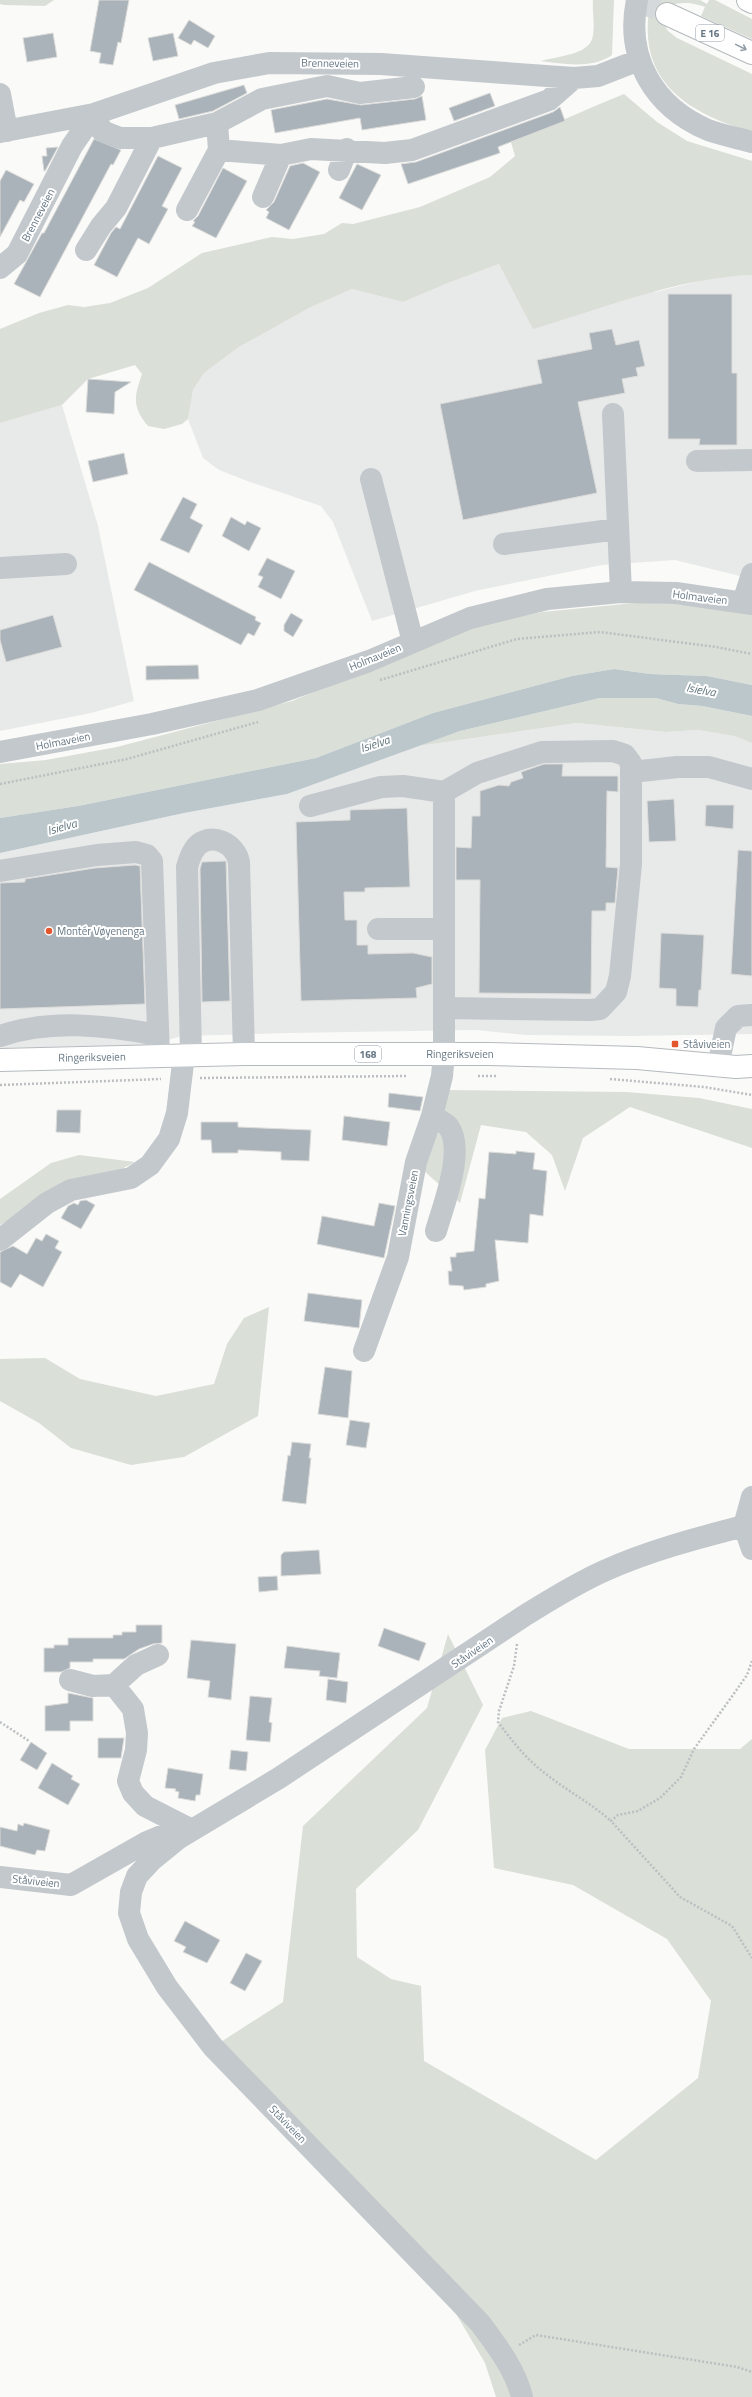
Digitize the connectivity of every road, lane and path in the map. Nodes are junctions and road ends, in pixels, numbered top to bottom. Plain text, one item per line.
1 (637, 0) edge
2 (748, 0) edge
3 (752, 2) edge
4 (667, 14) tunnel mouth
5 (752, 53) edge
6 (639, 60) junction
7 (574, 78) junction
8 (414, 87) dead end
9 (0, 94) edge
10 (94, 114) junction
11 (217, 124) junction
12 (4, 131) edge
13 (152, 138) junction
14 (752, 142) edge
15 (347, 149) junction
16 (219, 150) junction
17 (281, 155) junction
18 (339, 170) dead end
19 (263, 196) dead end
20 (187, 210) dead end
21 (86, 250) dead end
22 (0, 268) edge
23 (614, 414) dead end
24 (752, 460) edge
25 (697, 461) dead end
26 (371, 479) dead end
27 (618, 529) junction
28 (504, 544) dead end
29 (66, 564) dead end
30 (0, 568) edge
31 (752, 574) edge
32 (621, 592) junction
33 (748, 603) edge
34 (413, 642) junction
35 (752, 654) edge
36 (379, 680) dead end
37 (266, 720) dead end
38 (0, 752) edge
39 (632, 772) junction
40 (752, 779) edge
41 (0, 784) edge
42 (444, 792) junction
43 (310, 806) dead end
44 (0, 871) edge
45 (378, 929) dead end
46 (444, 930) junction
47 (444, 1008) junction
48 (752, 1015) edge
49 (0, 1036) edge
50 (158, 1045) junction
51 (444, 1053) junction
52 (244, 1054) junction
53 (188, 1055) junction
54 (0, 1060) edge
55 (740, 1068) edge
56 (411, 1076) dead end
57 (473, 1076) dead end
58 (504, 1076) dead end
59 (182, 1079) junction
60 (603, 1079) dead end
61 (0, 1085) edge
62 (752, 1095) edge
63 (432, 1116) junction
64 (436, 1231) dead end
65 (0, 1240) edge
66 (364, 1351) dead end
67 (752, 1497) edge
68 (744, 1526) junction
69 (752, 1549) edge
70 (524, 1616) junction
71 (158, 1655) dead end
72 (752, 1661) edge
73 (70, 1680) dead end
74 (114, 1685) junction
75 (0, 1722) edge
76 (30, 1741) dead end
77 (611, 1821) junction
78 (186, 1834) junction
79 (0, 1877) edge
80 (752, 1958) edge
81 (503, 2354) junction
82 (752, 2372) edge
83 (522, 2397) edge

1 - 6 street
2 - 3 main road
4 -> 5 main road, E 16
6 - 7 street, Brenneveien
6 - 14 street
7 - 10 street, Brenneveien
7 - 15 street
8 - 11 street
9 - 12 street
10 - 12 street, Brenneveien
10 - 13 street
10 - 22 street, Brenneveien
11 - 13 street
11 - 16 street
13 - 21 street
15 - 17 street
15 - 18 street
16 - 17 street
16 - 20 street
17 - 19 street
23 - 27 street
24 - 25 street
26 - 34 street
27 - 28 street
27 - 32 street
29 - 30 street
31 - 33 street
32 - 33 street, Holmaveien
32 - 34 street, Holmaveien
34 - 38 street, Holmaveien
35 - 36 path
37 - 41 path
39 - 40 street
39 - 42 street
39 - 47 street
42 - 43 street
42 - 46 street, Vanningsveien
44 - 50 street
45 - 46 street
46 - 47 street, Vanningsveien
47 - 51 street, Vanningsveien
48 - 55 street
49 - 50 street
50 - 53 main road, Ringeriksveien / 168
50 - 54 main road, Ringeriksveien / 168
51 - 52 main road, Ringeriksveien / 168
51 - 55 main road, Ringeriksveien / 168
51 - 63 street, Vanningsveien
52 - 53 main road, Ringeriksveien / 168
52 - 53 street
53 - 59 street
56 - 59 path
57 - 58 path
59 - 61 path
59 - 65 street
60 - 62 path
63 - 64 street
63 - 66 street, Vanningsveien
67 - 68 street
68 - 69 street
68 - 70 street, Ståviveien
70 - 77 path
70 - 78 street, Ståviveien
71 - 74 street
72 - 77 path
73 - 74 street
74 - 78 street
75 - 76 path
77 - 80 path
78 - 79 street, Ståviveien
78 - 81 street, Ståviveien
81 - 82 path
81 - 83 street, Ståviveien

